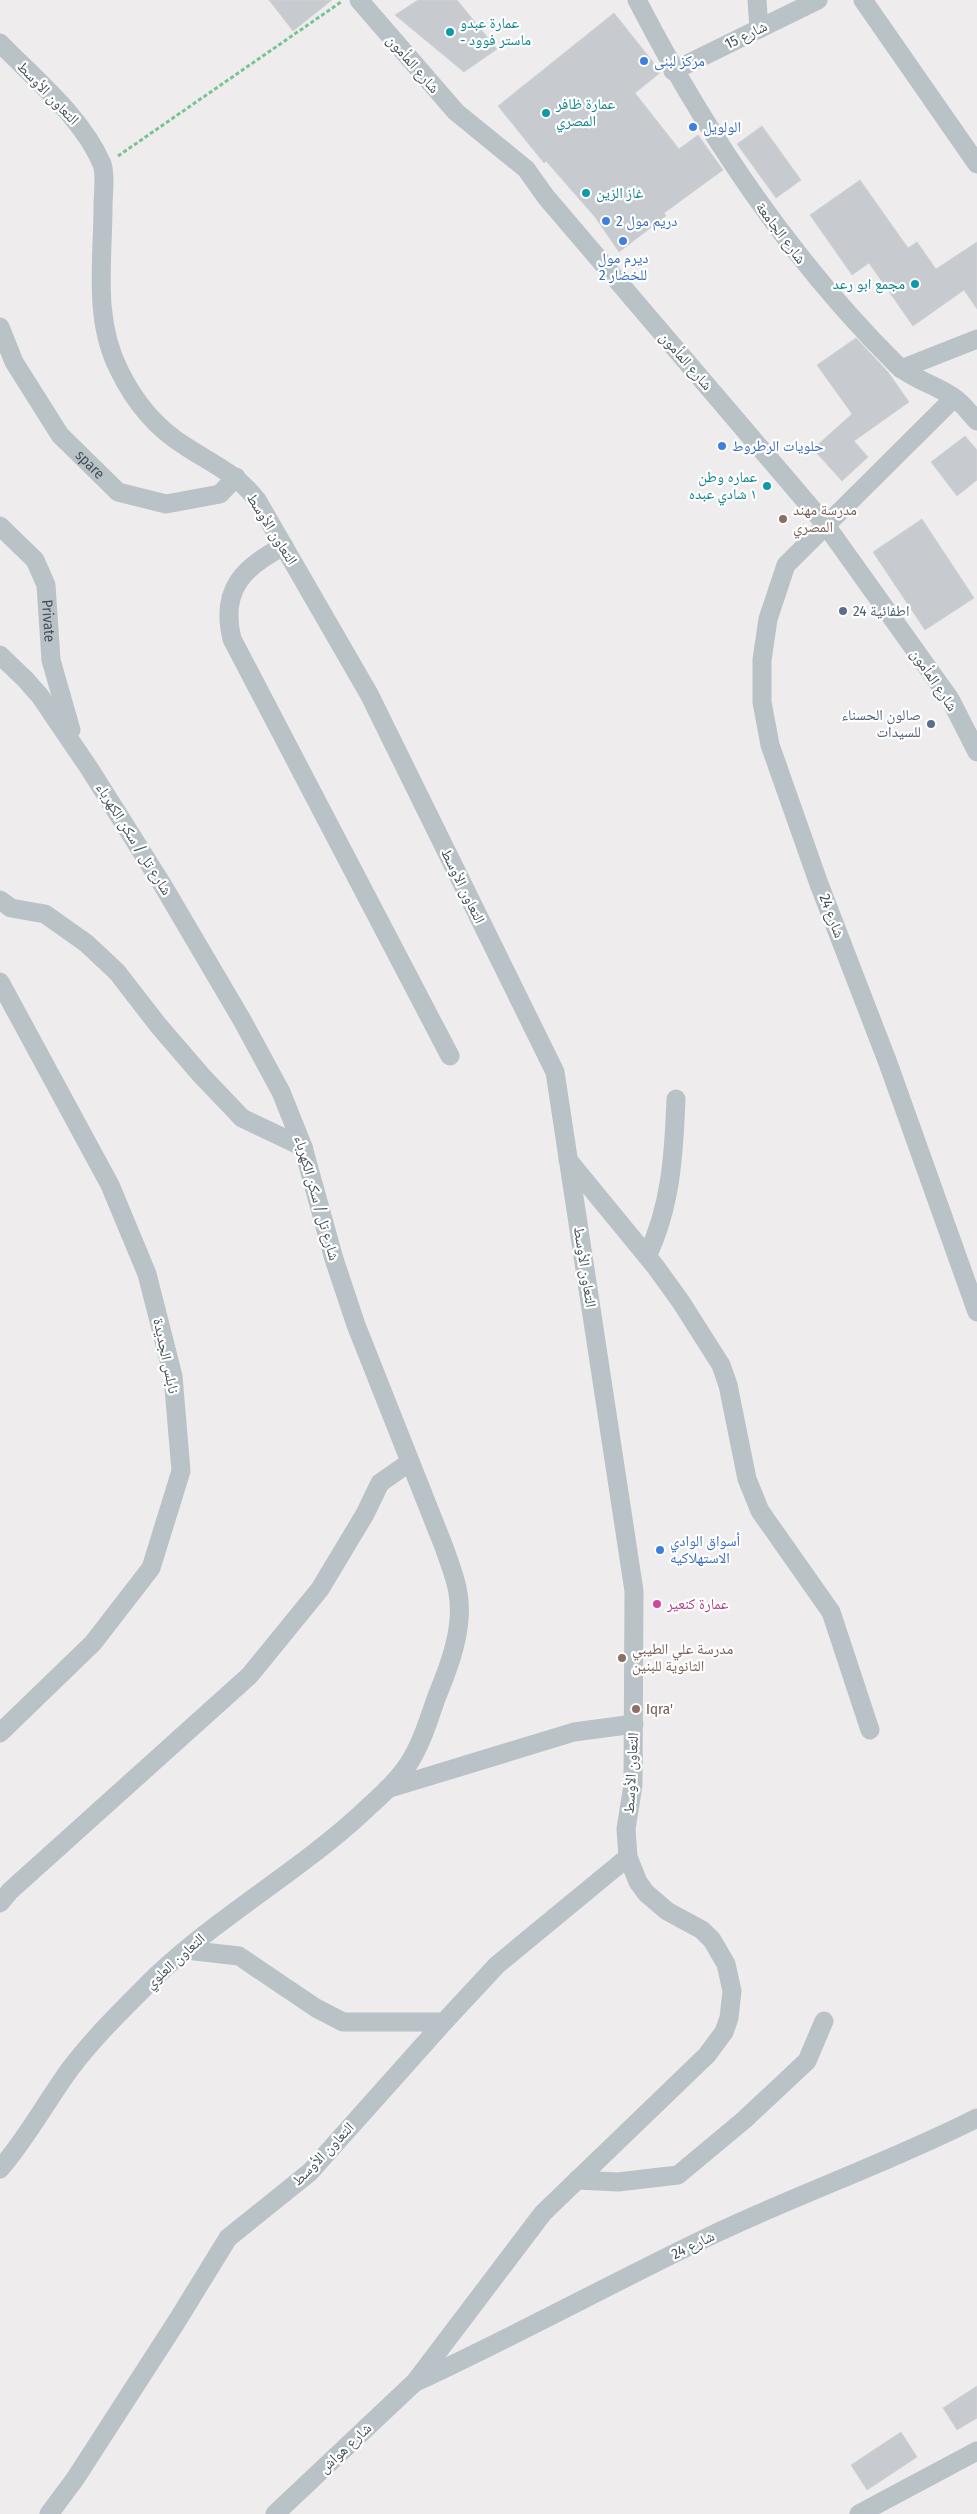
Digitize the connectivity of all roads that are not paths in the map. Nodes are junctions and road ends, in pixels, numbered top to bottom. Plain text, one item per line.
1 (358, 0) edge
2 (636, 0) edge
3 (757, 0) edge
4 (818, 0) edge
5 (864, 0) edge
6 (759, 29) junction
7 (0, 43) edge
8 (673, 71) junction
9 (977, 164) edge
10 (0, 327) edge
11 (977, 339) edge
12 (901, 369) junction
13 (954, 398) junction
14 (977, 421) edge
15 (236, 477) junction
16 (825, 524) junction
17 (0, 526) edge
18 (284, 546) junction
19 (0, 656) edge
20 (71, 730) dead end
21 (977, 752) edge
22 (0, 900) edge
23 (0, 982) edge
24 (450, 1056) dead end
25 (676, 1099) dead end
26 (304, 1147) junction
27 (568, 1160) junction
28 (647, 1256) junction
29 (977, 1312) edge
30 (410, 1462) junction
31 (634, 1724) junction
32 (870, 1730) dead end
33 (0, 1733) edge
34 (386, 1789) junction
35 (628, 1857) junction
36 (0, 1903) edge
37 (186, 1950) junction
38 (824, 2021) dead end
39 (444, 2022) junction
40 (977, 2118) edge
41 (0, 2169) edge
42 (576, 2180) junction
43 (415, 2382) junction
44 (977, 2451) edge
45 (49, 2514) edge
46 (275, 2514) edge
47 (859, 2514) edge

1 - 16 street, شارع المأمون
2 - 8 street, شارع الجامعة
3 - 6 street
4 - 6 street, شارع 15
5 - 9 street
6 - 8 street, شارع 15
7 - 15 street, التعاون الأوسط
8 - 12 street, شارع الجامعة
10 - 15 street, spare
11 - 12 street
12 - 13 street, شارع الجامعة
13 - 14 street, شارع الجامعة
13 - 16 street, شارع 24
15 - 18 street, التعاون الأوسط
16 - 21 street, شارع المأمون
16 - 29 street, شارع 24
17 - 20 street, Private
18 - 24 street
18 - 27 street, التعاون الأوسط
19 - 26 street, شارع تل / سكن الكهرباء
22 - 26 street
23 - 33 street, نابلس الجديدة
25 - 28 street
26 - 30 street, شارع تل / سكن الكهرباء
27 - 28 street
27 - 31 street, التعاون الأوسط
28 - 32 street
30 - 34 street, شارع تل / سكن الكهرباء
30 - 36 street
31 - 34 street
31 - 35 street, التعاون الأوسط
34 - 37 street, التعاون العلوي
35 - 39 street, التعاون الأوسط
35 - 42 street, التعاون الأوسط
37 - 39 street
37 - 41 street, التعاون العلوي
38 - 42 street
39 - 45 street, التعاون الأوسط
40 - 43 street, شارع 24
42 - 43 street, التعاون الأوسط
43 - 46 street, شارع هواش
44 - 47 street

